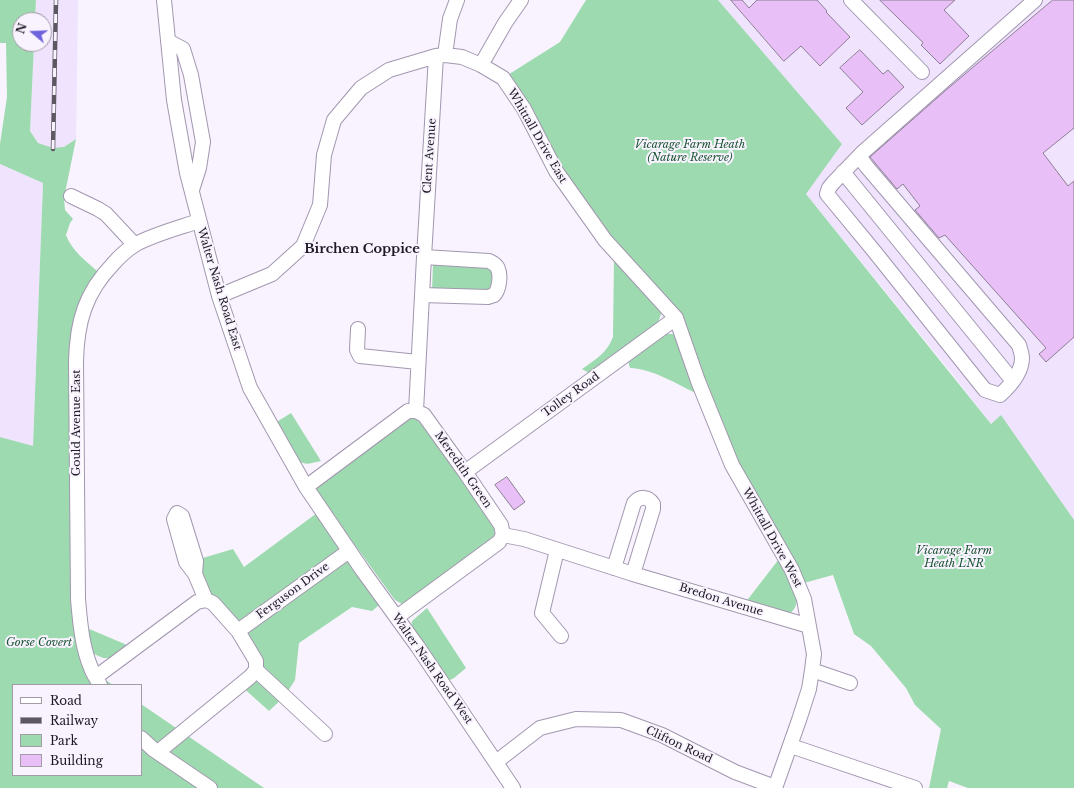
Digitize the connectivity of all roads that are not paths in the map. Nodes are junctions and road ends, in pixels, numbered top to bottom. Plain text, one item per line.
1 (164, 0) edge
2 (457, 0) edge
3 (521, 0) edge
4 (851, 0) edge
5 (1035, 0) edge
6 (168, 41) junction
7 (441, 55) junction
8 (481, 65) junction
9 (922, 72) dead end
10 (862, 153) junction
11 (843, 172) junction
12 (192, 191) junction
13 (71, 196) dead end
14 (199, 221) junction
15 (135, 245) junction
16 (424, 257) junction
17 (422, 294) junction
18 (219, 296) junction
19 (676, 318) junction
20 (358, 329) dead end
21 (418, 362) junction
22 (1013, 381) junction
23 (416, 411) junction
24 (465, 472) junction
25 (306, 487) junction
26 (503, 535) junction
27 (557, 550) junction
28 (349, 551) junction
29 (614, 568) junction
30 (195, 574) dead end
31 (633, 574) junction
32 (206, 600) junction
33 (397, 617) junction
34 (809, 626) junction
35 (238, 631) junction
36 (561, 636) dead end
37 (256, 670) junction
38 (812, 670) junction
39 (98, 681) edge
40 (850, 683) dead end
41 (325, 734) dead end
42 (142, 739) edge
43 (791, 746) junction
44 (158, 752) junction
45 (496, 762) junction
46 (210, 788) edge
47 (513, 788) edge
48 (775, 788) edge
49 (915, 788) edge

1 - 6 street, Walter Nash Road East
2 - 7 street, Clent Avenue
3 - 8 street
4 - 9 street
5 - 10 street
6 - 12 street, Walter Nash Road East
6 - 12 street
7 - 8 street, Whittall Drive East
7 - 16 street, Clent Avenue
7 - 18 street, Whittall Drive East
8 - 19 street, Whittall Drive East
10 - 11 street
10 - 22 street
11 - 22 street
11 - 22 street
12 - 14 street, Walter Nash Road East
13 - 15 street
14 - 15 street, Gould Avenue East
14 - 18 street, Walter Nash Road East
15 - 39 street, Gould Avenue East
16 - 17 street, Clent Avenue
16 - 17 street
17 - 21 street, Clent Avenue
18 - 25 street, Walter Nash Road East
19 - 24 street, Tolley Road
19 - 34 street, Whittall Drive West
20 - 21 street
21 - 23 street, Clent Avenue
23 - 24 street, Meredith Green
23 - 25 street
24 - 26 street, Meredith Green
25 - 28 street, Walter Nash Road East
26 - 27 street, Bredon Avenue
26 - 33 street
27 - 29 street, Bredon Avenue
27 - 36 street
28 - 33 street, Walter Nash Road West
28 - 35 street, Ferguson Drive
29 - 31 street, Bredon Avenue
29 - 31 street
30 - 32 street
31 - 34 street, Bredon Avenue
32 - 35 street
32 - 39 street
33 - 45 street, Walter Nash Road West
34 - 38 street, Whittall Drive West
35 - 37 street
37 - 41 street
37 - 44 street
38 - 40 street
38 - 43 street, Whittall Drive West
42 - 44 street
43 - 48 street, Whittall Drive West
43 - 49 street
44 - 46 street
45 - 47 street, Walter Nash Road West
45 - 48 street, Clifton Road

